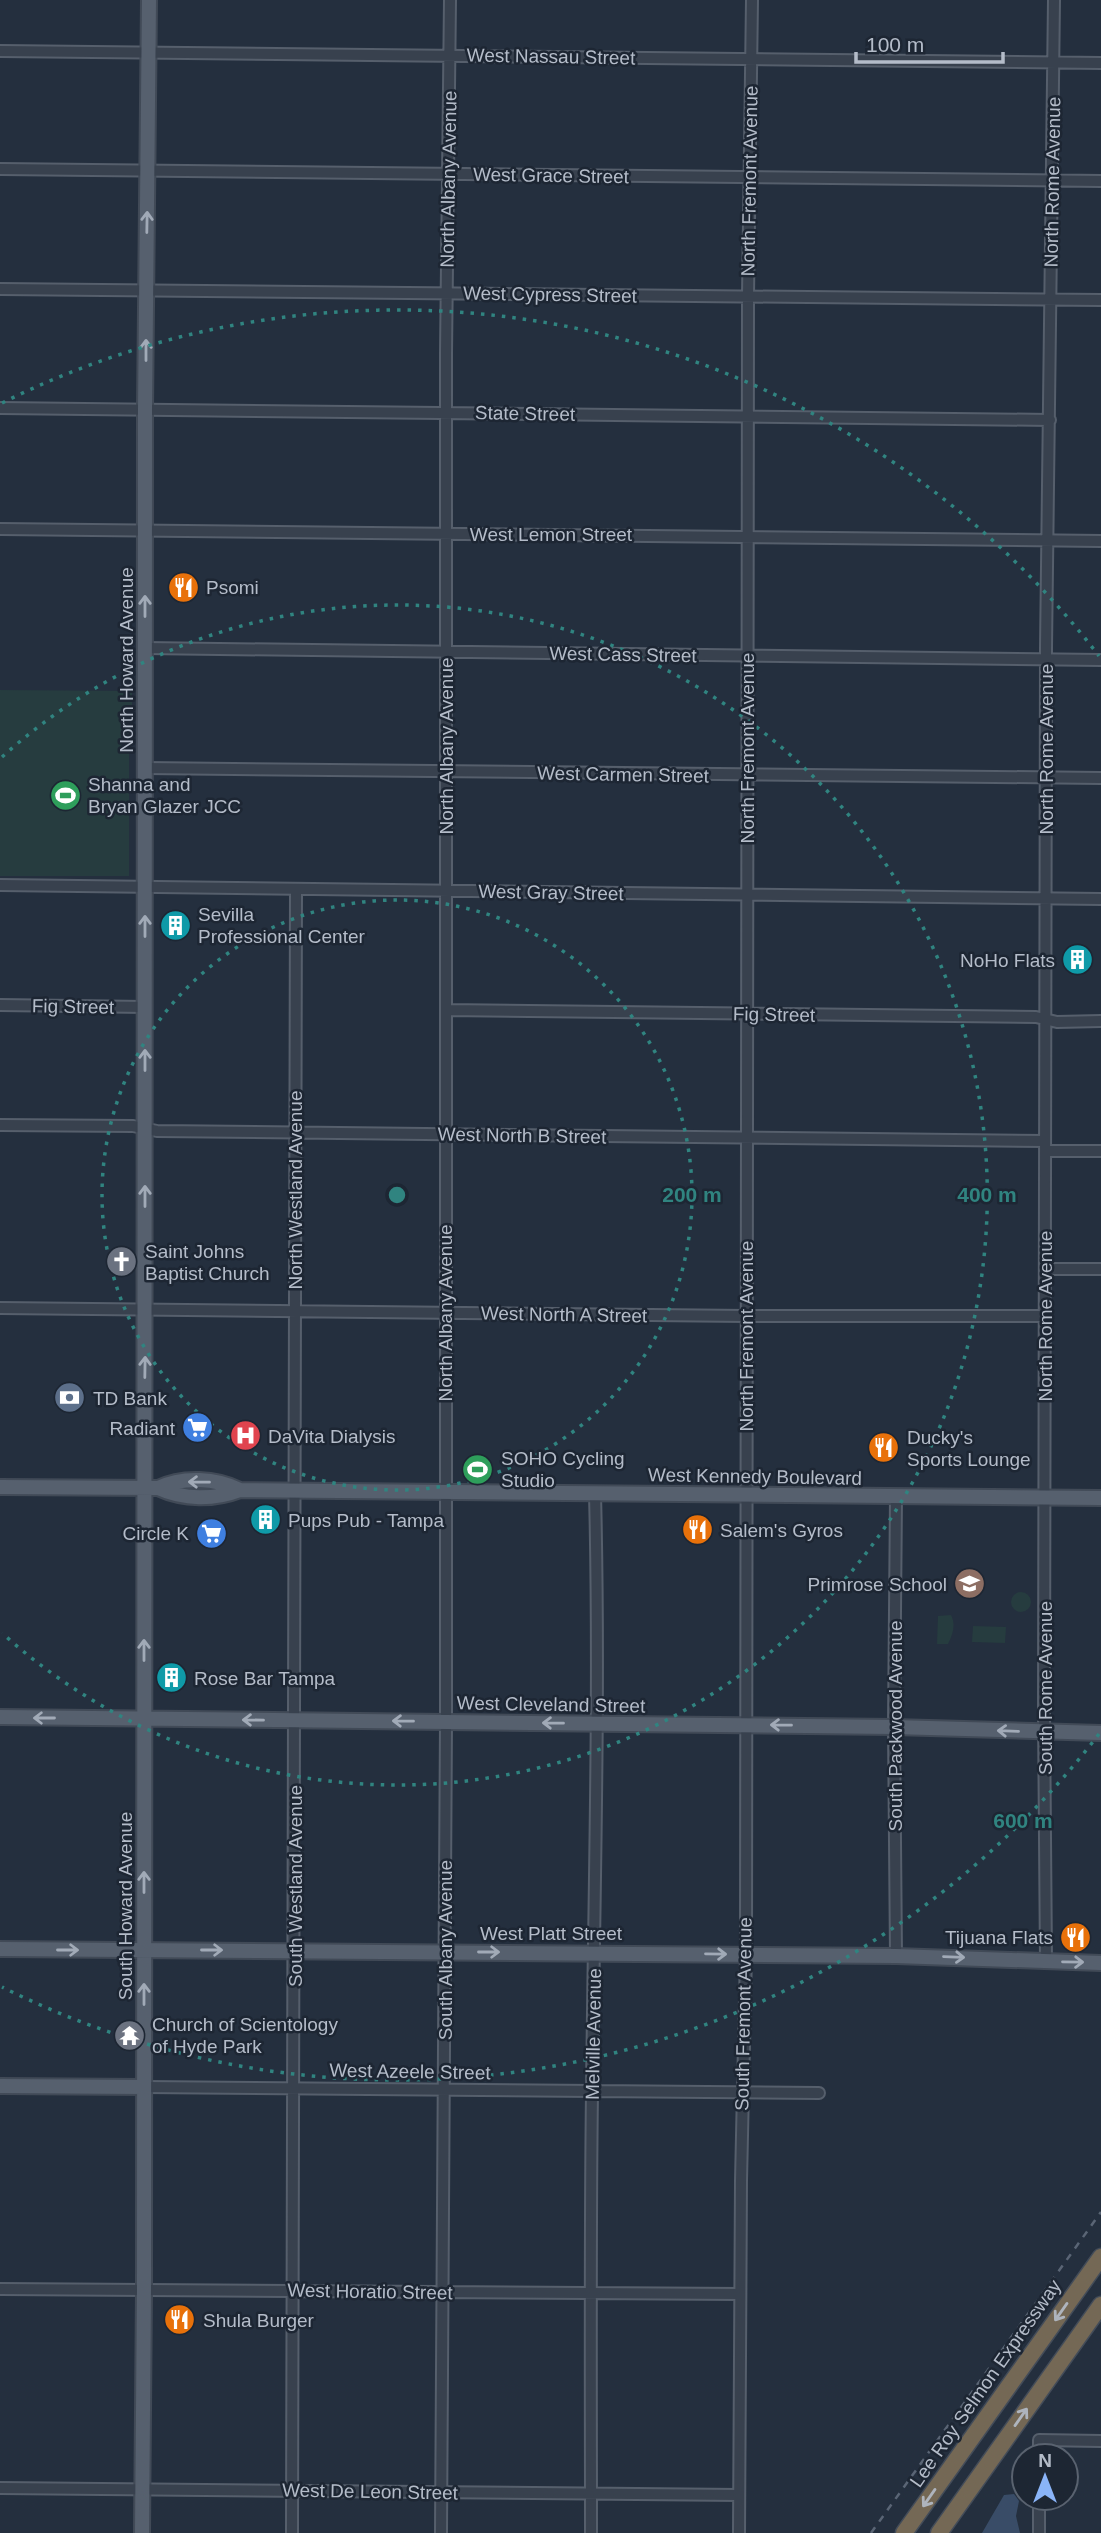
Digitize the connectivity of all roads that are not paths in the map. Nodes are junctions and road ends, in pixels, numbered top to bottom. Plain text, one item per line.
1 (149, 0) edge
2 (450, 0) edge
3 (752, 0) edge
4 (1054, 0) edge
5 (0, 51) edge
6 (149, 53) junction
7 (450, 55) junction
8 (751, 58) junction
9 (1054, 63) junction
10 (1101, 63) edge
11 (0, 169) edge
12 (147, 171) junction
13 (448, 174) junction
14 (750, 177) junction
15 (1052, 180) junction
16 (1101, 181) edge
17 (0, 289) edge
18 (146, 290) junction
19 (446, 293) junction
20 (748, 296) junction
21 (1051, 299) junction
22 (1101, 300) edge
23 (0, 408) edge
24 (145, 410) junction
25 (446, 412) junction
26 (748, 416) junction
27 (1050, 420) junction
28 (0, 529) edge
29 (145, 529) junction
30 (446, 533) junction
31 (748, 536) junction
32 (1049, 540) junction
33 (1101, 541) edge
34 (145, 648) junction
35 (447, 652) junction
36 (747, 655) junction
37 (1046, 659) junction
38 (1101, 660) edge
39 (145, 768) junction
40 (446, 772) junction
41 (747, 775) junction
42 (1046, 778) junction
43 (1101, 778) edge
44 (0, 885) edge
45 (145, 887) junction
46 (296, 889) junction
47 (446, 890) junction
48 (747, 894) junction
49 (1046, 899) junction
50 (1101, 899) edge
51 (0, 1005) edge
52 (145, 1007) junction
53 (446, 1010) junction
54 (746, 1014) junction
55 (1045, 1019) junction
56 (1101, 1021) edge
57 (0, 1125) edge
58 (145, 1128) junction
59 (295, 1132) junction
60 (446, 1134) junction
61 (746, 1137) junction
62 (1045, 1146) junction
63 (1101, 1151) edge
64 (1045, 1269) junction
65 (1101, 1269) edge
66 (0, 1308) edge
67 (145, 1309) junction
68 (295, 1311) junction
69 (445, 1312) junction
70 (746, 1316) junction
71 (1045, 1316) junction
72 (0, 1487) edge
73 (151, 1488) junction
74 (294, 1490) junction
75 (445, 1492) junction
76 (595, 1494) junction
77 (745, 1495) junction
78 (895, 1496) junction
79 (1044, 1498) junction
80 (1101, 1498) edge
81 (0, 1717) edge
82 (145, 1718) junction
83 (295, 1720) junction
84 (446, 1722) junction
85 (596, 1723) junction
86 (746, 1725) junction
87 (894, 1727) junction
88 (1045, 1732) junction
89 (1101, 1733) edge
90 (0, 1949) edge
91 (144, 1950) junction
92 (295, 1951) junction
93 (445, 1952) junction
94 (595, 1952) junction
95 (746, 1954) junction
96 (896, 1956) junction
97 (1046, 1962) junction
98 (1101, 1963) edge
99 (0, 2086) edge
100 (144, 2087) junction
101 (293, 2089) junction
102 (444, 2090) junction
103 (592, 2092) junction
104 (819, 2093) dead end
105 (742, 2094) junction
106 (1101, 2257) edge
107 (0, 2289) edge
108 (144, 2289) junction
109 (292, 2290) junction
110 (441, 2292) junction
111 (592, 2293) junction
112 (740, 2294) junction
113 (1101, 2305) edge
114 (1101, 2441) edge
115 (1039, 2442) edge
116 (0, 2488) edge
117 (143, 2490) junction
118 (292, 2490) junction
119 (441, 2492) junction
120 (591, 2494) junction
121 (739, 2495) junction
122 (1039, 2512) edge
123 (142, 2533) edge
124 (292, 2533) edge
125 (441, 2533) edge
126 (591, 2533) edge
127 (739, 2533) edge
128 (904, 2533) edge
129 (939, 2533) edge
130 (1039, 2533) edge

1 - 6 main road, North Howard Avenue
2 - 7 street, North Albany Avenue
3 - 8 street, North Fremont Avenue
4 - 9 street, North Rome Avenue
5 - 6 street, West Nassau Street
6 - 7 street, West Nassau Street
6 - 12 main road, North Howard Avenue
7 - 8 street, West Nassau Street
7 - 13 street, North Albany Avenue
8 - 9 street, West Nassau Street
8 - 14 street, North Fremont Avenue
9 - 10 street, West Nassau Street
9 - 15 street, North Rome Avenue
11 - 12 street, West Grace Street
12 - 13 street, West Grace Street
18 -> 12 main road, North Howard Avenue
13 - 14 street, West Grace Street
13 - 19 street, North Albany Avenue
14 - 15 street, West Grace Street
14 - 20 street, North Fremont Avenue
15 - 16 street, West Grace Street
15 - 21 street, North Rome Avenue
17 - 18 street, West Cypress Street
18 - 19 street, West Cypress Street
24 -> 18 main road, North Howard Avenue
19 - 20 street, West Cypress Street
19 - 25 street, North Albany Avenue
20 - 21 street, West Cypress Street
20 - 26 street, North Fremont Avenue
21 - 22 street, West Cypress Street
21 - 27 street, North Rome Avenue
23 - 24 street, State Street
24 - 25 street, State Street
24 - 29 main road, North Howard Avenue
25 - 26 street, State Street
25 - 30 street, North Albany Avenue
26 - 27 street, State Street
26 - 31 street, North Fremont Avenue
27 - 32 street, North Rome Avenue
28 - 29 street, West Lemon Street
29 - 30 street, West Lemon Street
34 -> 29 main road, North Howard Avenue
30 - 31 street, West Lemon Street
30 - 35 street, North Albany Avenue
31 - 32 street, West Lemon Street
31 - 36 street, North Fremont Avenue
32 - 33 street, West Lemon Street
32 - 37 street, North Rome Avenue
34 - 35 street, West Cass Street
34 - 39 main road, North Howard Avenue
35 - 36 street, West Cass Street
35 - 40 street, North Albany Avenue
36 - 37 street, West Cass Street
36 - 41 street, North Fremont Avenue
37 - 38 street, West Cass Street
37 - 42 street, North Rome Avenue
39 - 40 street, West Carmen Street
39 - 45 main road, North Howard Avenue
40 - 41 street, West Carmen Street
40 - 47 street, North Albany Avenue
41 - 42 street, West Carmen Street
41 - 48 street, North Fremont Avenue
42 - 43 street, West Carmen Street
42 - 49 street, North Rome Avenue
44 - 45 street, West Gray Street
45 - 46 street, West Gray Street
52 -> 45 main road, North Howard Avenue
46 - 47 street, West Gray Street
46 - 59 street, North Westland Avenue
47 - 48 street, West Gray Street
47 - 53 street, North Albany Avenue
48 - 49 street, West Gray Street
48 - 54 street, North Fremont Avenue
49 - 50 street, West Gray Street
49 - 55 street, North Rome Avenue
51 - 52 street, Fig Street
58 -> 52 main road, North Howard Avenue
53 - 54 street, Fig Street
53 - 60 street, North Albany Avenue
54 - 55 street, Fig Street
54 - 61 street, North Fremont Avenue
55 - 56 street, Fig Street
55 - 62 street, North Rome Avenue
57 - 58 street, West North B Street
58 - 59 street, West North B Street
67 -> 58 main road, North Howard Avenue
59 - 60 street, West North B Street
59 - 68 street, North Westland Avenue
60 - 61 street, West North B Street
60 - 69 street, North Albany Avenue
61 - 62 street, West North B Street
61 - 70 street, North Fremont Avenue
62 - 63 street, West North B Street
62 - 64 street, North Rome Avenue
64 - 65 street
64 - 71 street, North Rome Avenue
66 - 67 street, West North A Street
67 - 68 street, West North A Street
73 -> 67 main road, North Howard Avenue
68 - 69 street, West North A Street
68 - 74 street, North Westland Avenue
69 - 70 street, West North A Street
69 - 75 street, North Albany Avenue
70 - 71 street, West North A Street
70 - 77 street, North Fremont Avenue
71 - 79 street, North Rome Avenue
72 - 73 main road, West Kennedy Boulevard
73 - 74 main road, West Kennedy Boulevard
82 -> 73 main road, South Howard Avenue
74 - 75 main road, West Kennedy Boulevard
74 - 83 street, South Westland Avenue
75 - 76 main road, West Kennedy Boulevard
75 - 84 street, South Albany Avenue
76 - 77 main road, West Kennedy Boulevard
76 - 85 street, Melville Avenue
77 - 78 main road, West Kennedy Boulevard
77 - 86 street, South Fremont Avenue
78 - 79 main road, West Kennedy Boulevard
78 - 87 street, South Packwood Avenue
79 - 80 main road, West Kennedy Boulevard
79 - 88 street, South Rome Avenue
82 -> 81 main road, West Cleveland Street
83 -> 82 main road, West Cleveland Street
91 -> 82 main road, South Howard Avenue
84 -> 83 main road, West Cleveland Street
83 - 92 street, South Westland Avenue
85 -> 84 main road, West Cleveland Street
84 - 93 street, South Albany Avenue
85 - 86 main road, West Cleveland Street
85 - 94 street, Melville Avenue
87 -> 86 main road, West Cleveland Street
86 - 95 street, South Fremont Avenue
88 -> 87 main road, West Cleveland Street
87 - 96 street, South Packwood Avenue
88 - 89 main road, West Cleveland Street
88 - 97 street, South Rome Avenue
90 -> 91 main road, West Platt Street
91 -> 92 main road, West Platt Street
100 -> 91 main road, South Howard Avenue
92 - 93 main road, West Platt Street
92 - 101 street, South Westland Avenue
93 -> 94 main road, West Platt Street
93 - 102 street, South Albany Avenue
94 -> 95 main road, West Platt Street
94 - 103 street, Melville Avenue
95 - 96 main road, West Platt Street
95 - 105 street, South Fremont Avenue
96 -> 97 main road, West Platt Street
97 -> 98 main road, West Platt Street
99 - 100 main road, West Azeele Street
100 - 101 street, West Azeele Street
100 - 108 main road, South Howard Avenue
101 - 102 street, West Azeele Street
101 - 109 street, South Westland Avenue
102 - 103 street, West Azeele Street
102 - 110 street, South Albany Avenue
103 - 105 street, West Azeele Street
103 - 111 street, Melville Avenue
104 - 105 street, West Azeele Street
105 - 112 street, South Fremont Avenue
106 -> 128 highway, Lee Roy Selmon Expressway
107 - 108 street, West Horatio Street
108 - 109 street, West Horatio Street
108 - 117 main road, South Howard Avenue
109 - 110 street, West Horatio Street
109 - 118 street, South Westland Avenue
110 - 111 street, West Horatio Street
110 - 119 street, South Albany Avenue
111 - 112 street, West Horatio Street
111 - 120 street, Melville Avenue
112 - 121 street, South Fremont Avenue
129 -> 113 highway
114 - 115 street
116 - 117 street, West De Leon Street
117 - 118 street, West De Leon Street
117 - 123 main road, South Howard Avenue
118 - 119 street, West De Leon Street
118 - 124 street, South Westland Avenue
119 - 120 street, West De Leon Street
119 - 125 street, South Albany Avenue
120 - 121 street, West De Leon Street
120 - 126 street, Melville Avenue
121 - 127 street, South Fremont Avenue
122 - 130 street

